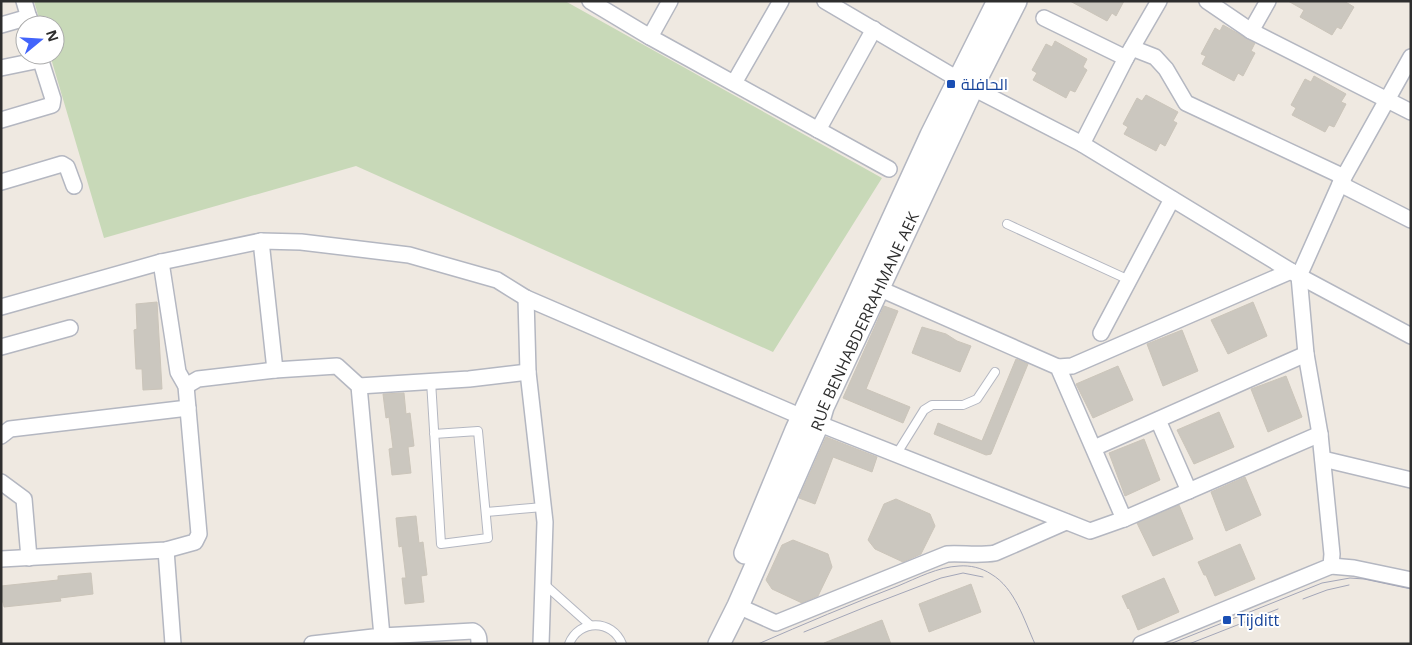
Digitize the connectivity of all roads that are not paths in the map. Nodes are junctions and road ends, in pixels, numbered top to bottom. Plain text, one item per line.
1 (24, 1) edge
2 (590, 1) edge
3 (670, 1) edge
4 (782, 1) edge
5 (825, 1) edge
6 (998, 1) edge
7 (1016, 1) edge
8 (1159, 1) edge
9 (1207, 1) edge
10 (1268, 1) edge
11 (28, 15) edge
12 (1044, 18) dead end
13 (15, 23) edge
14 (1, 24) edge
15 (874, 29) junction
16 (1251, 31) junction
17 (650, 37) junction
18 (1129, 53) junction
19 (1411, 57) edge
20 (15, 64) edge
21 (42, 65) edge
22 (1, 68) edge
23 (734, 83) junction
24 (965, 84) junction
25 (1386, 100) junction
26 (1411, 112) edge
27 (1, 120) edge
28 (818, 130) junction
29 (1082, 144) junction
30 (889, 169) dead end
31 (1342, 181) junction
32 (1, 182) edge
33 (74, 186) dead end
34 (1172, 199) junction
35 (1411, 220) edge
36 (1007, 224) dead end
37 (261, 241) junction
38 (161, 262) junction
39 (1295, 274) junction
40 (1129, 280) junction
41 (878, 288) junction
42 (526, 298) junction
43 (1, 308) edge
44 (70, 328) dead end
45 (1101, 334) dead end
46 (1411, 336) edge
47 (1, 347) edge
48 (1306, 354) junction
49 (1058, 367) junction
50 (275, 370) junction
51 (528, 372) junction
52 (995, 372) dead end
53 (431, 381) junction
54 (186, 386) junction
55 (359, 386) junction
56 (188, 408) junction
57 (810, 420) junction
58 (1158, 420) junction
59 (434, 434) junction
60 (1320, 434) junction
61 (1, 436) edge
62 (1094, 448) junction
63 (896, 455) junction
64 (1323, 460) junction
65 (1411, 480) edge
66 (1, 482) edge
67 (1189, 491) junction
68 (543, 507) junction
69 (486, 512) junction
70 (1124, 519) junction
71 (1066, 522) junction
72 (166, 550) junction
73 (30, 558) junction
74 (1, 559) edge
75 (1331, 566) junction
76 (1411, 580) edge
77 (543, 583) junction
78 (738, 606) junction
79 (590, 625) junction
80 (382, 636) junction
81 (173, 644) edge
82 (312, 644) edge
83 (479, 644) edge
84 (541, 644) edge
85 (570, 644) edge
86 (622, 644) edge
87 (707, 644) edge
88 (719, 644) edge
89 (1141, 644) edge

1 - 11 street
2 - 17 street
3 - 17 street
4 - 23 street
5 - 15 street
6 - 24 main road, RUE BENHABDERRAHMANE AEK
7 - 24 main road, RUE BENHABDERRAHMANE AEK
8 - 18 street
9 - 16 street
10 - 16 street
12 - 18 street
13 - 14 street
15 - 24 street
15 - 28 street
16 - 25 street
17 - 23 street
18 - 29 street
18 - 31 street
19 - 25 street
20 - 22 street
21 - 27 street
23 - 28 street
24 - 29 street
24 - 41 main road, RUE BENHABDERRAHMANE AEK
24 - 57 main road, RUE BENHABDERRAHMANE AEK
25 - 26 street
25 - 31 street
28 - 30 street
29 - 34 street
31 - 35 street
31 - 39 street
32 - 33 street
34 - 39 street
34 - 40 street
36 - 40 lane
37 - 38 street
37 - 42 street
37 - 50 street
38 - 43 street
38 - 54 street
39 - 46 street
39 - 48 street
39 - 49 street
40 - 45 street
41 - 49 street
41 - 57 main road, RUE BENHABDERRAHMANE AEK
42 - 51 street
42 - 57 street
44 - 47 street
48 - 58 street
48 - 60 street
49 - 62 street
50 - 54 street
50 - 55 street
51 - 53 street
51 - 68 street
52 - 63 lane
53 - 55 street
53 - 59 lane
54 - 56 street
55 - 80 street
56 - 61 street
56 - 72 street
57 - 63 street
57 - 78 main road, RUE BENHABDERRAHMANE AEK
57 - 87 main road, RUE BENHABDERRAHMANE AEK
58 - 62 street
58 - 67 street
59 - 69 lane
59 - 69 lane
60 - 64 street
60 - 67 street
62 - 70 street
63 - 71 street
64 - 65 street
64 - 75 street
66 - 73 street
67 - 70 street
68 - 69 lane
68 - 77 street
70 - 71 street
71 - 78 street
72 - 73 street
72 - 81 street
73 - 74 street
75 - 76 street
75 - 89 street
77 - 79 lane
77 - 84 street
78 - 88 main road, RUE BENHABDERRAHMANE AEK
79 - 85 lane
79 - 86 lane
80 - 82 street
80 - 83 street

